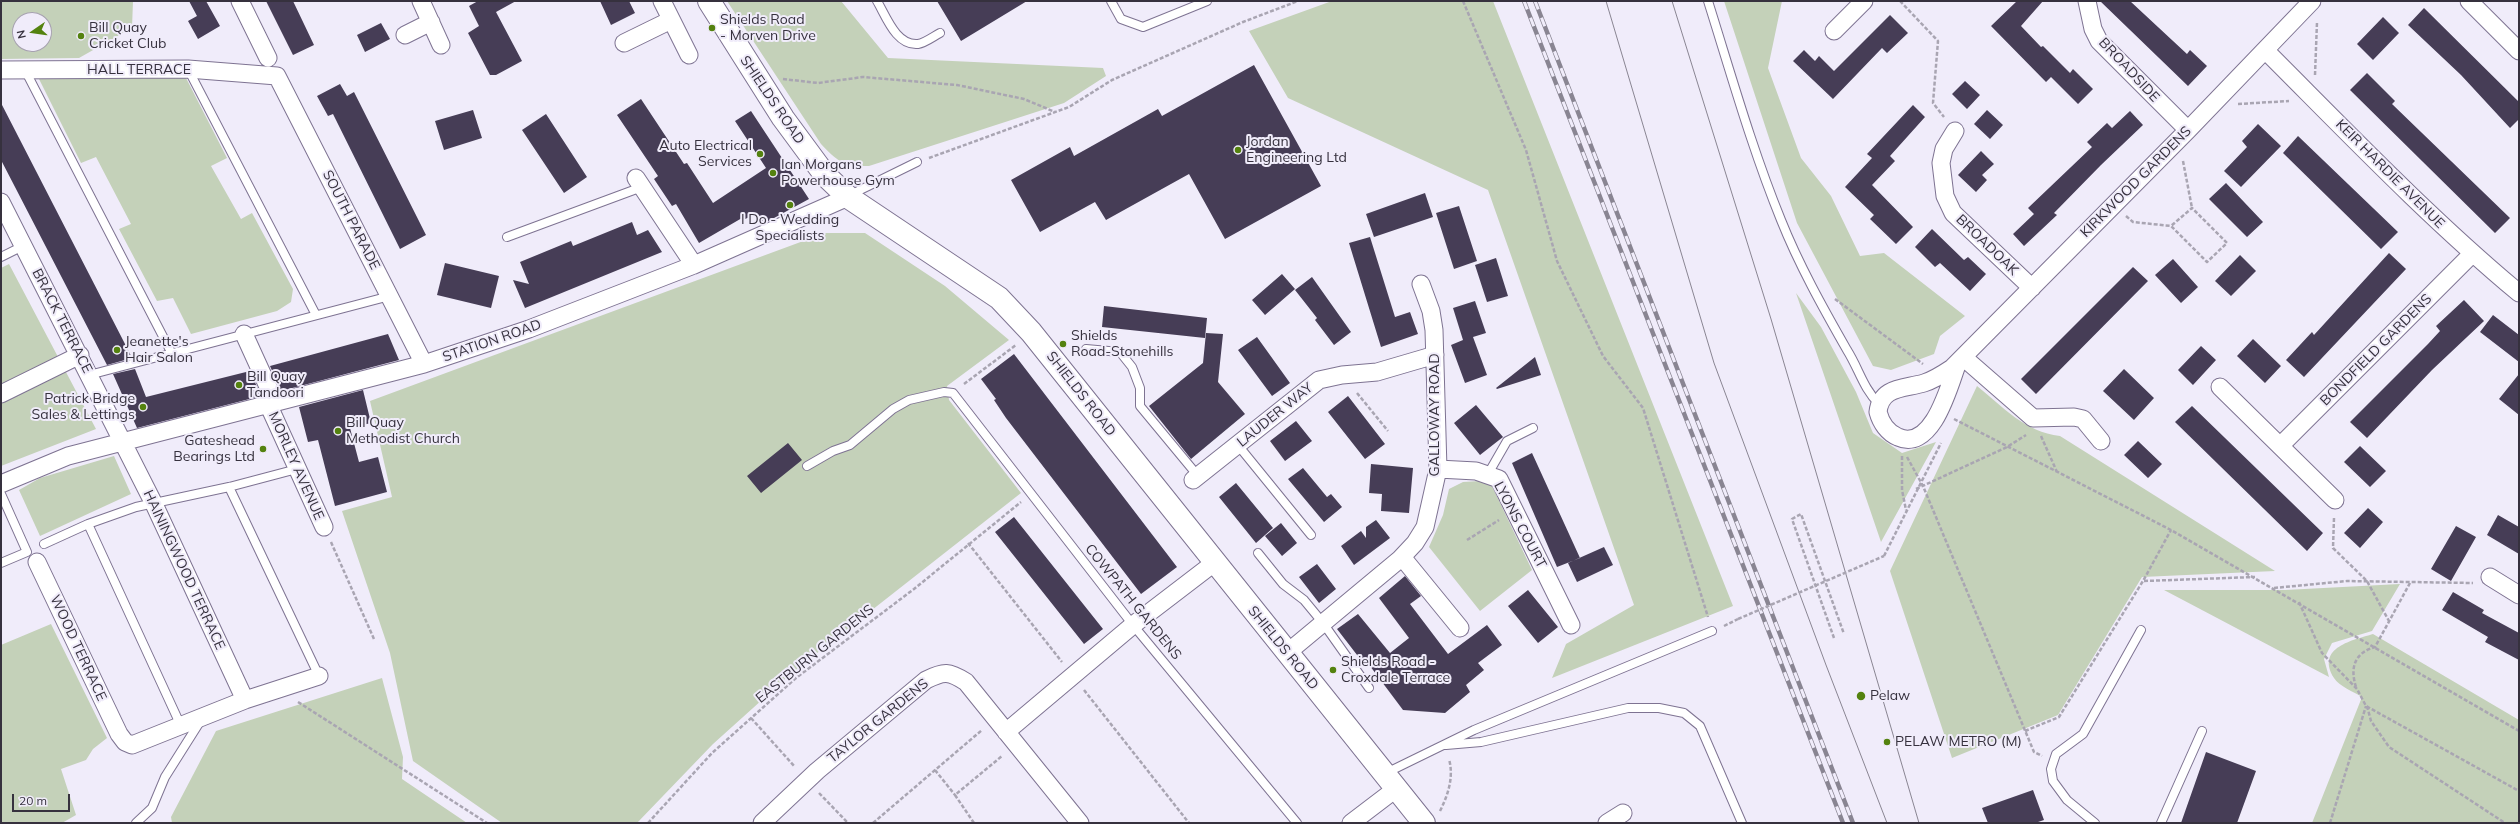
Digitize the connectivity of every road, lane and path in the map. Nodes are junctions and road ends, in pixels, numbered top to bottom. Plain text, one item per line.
1 (240, 1) edge
2 (421, 1) edge
3 (662, 1) edge
4 (709, 1) edge
5 (877, 1) edge
6 (1111, 1) edge
7 (1207, 1) edge
8 (1298, 1) edge
9 (1463, 1) edge
10 (1708, 1) edge
11 (1864, 1) edge
12 (1900, 1) edge
13 (2088, 1) edge
14 (2312, 1) edge
15 (2469, 1) edge
16 (671, 20) junction
17 (431, 22) junction
18 (1834, 31) dead end
19 (940, 32) dead end
20 (405, 35) dead end
21 (624, 43) dead end
22 (441, 45) dead end
23 (2265, 50) junction
24 (2519, 52) edge
25 (689, 55) dead end
26 (268, 58) dead end
27 (188, 69) junction
28 (1, 70) edge
29 (26, 70) junction
30 (755, 75) junction
31 (277, 76) joint
32 (1056, 112) junction
33 (2188, 130) junction
34 (1956, 131) joint
35 (2172, 146) junction
36 (917, 162) joint
37 (639, 183) joint
38 (848, 197) junction
39 (1, 202) edge
40 (2115, 204) junction
41 (2192, 208) junction
42 (2171, 226) junction
43 (507, 237) dead end
44 (23, 246) junction
45 (2472, 254) junction
46 (1, 257) edge
47 (694, 265) junction
48 (1809, 281) junction
49 (1421, 284) dead end
50 (2032, 288) junction
51 (2519, 293) edge
52 (390, 296) junction
53 (316, 315) junction
54 (1031, 332) junction
55 (244, 334) junction
56 (1086, 349) dead end
57 (171, 352) junction
58 (80, 355) junction
59 (1435, 355) junction
60 (1961, 359) junction
61 (424, 364) junction
62 (1342, 374) junction
63 (89, 375) junction
64 (1939, 376) junction
65 (2220, 387) dead end
66 (953, 393) junction
67 (1, 394) edge
68 (272, 403) junction
69 (1879, 404) junction
70 (1956, 412) dead end
71 (1954, 418) junction
72 (1950, 425) dead end
73 (1533, 428) dead end
74 (2039, 430) dead end
75 (1388, 431) dead end
76 (1943, 439) dead end
77 (122, 441) junction
78 (2101, 441) dead end
79 (1903, 443) junction
80 (1238, 444) junction
81 (2280, 446) junction
82 (2007, 447) junction
83 (807, 466) dead end
84 (1438, 469) junction
85 (297, 470) junction
86 (2057, 472) junction
87 (1488, 474) junction
88 (1196, 478) joint
89 (1921, 481) junction
90 (1, 484) edge
91 (1923, 486) junction
92 (228, 487) junction
93 (1916, 489) junction
94 (1, 494) edge
95 (1031, 494) junction
96 (2335, 500) joint
97 (154, 504) junction
98 (1514, 509) junction
99 (1906, 510) junction
100 (88, 524) junction
101 (324, 527) joint
102 (2171, 530) junction
103 (1310, 536) dead end
104 (1467, 540) dead end
105 (44, 544) dead end
106 (1258, 553) dead end
107 (1402, 557) junction
108 (37, 562) dead end
109 (1214, 563) junction
110 (1, 564) edge
111 (2254, 577) junction
112 (2490, 577) joint
113 (2143, 581) junction
114 (2367, 581) junction
115 (2410, 583) junction
116 (1815, 587) junction
117 (2274, 588) junction
118 (2519, 594) edge
119 (2298, 602) junction
120 (1738, 619) dead end
121 (2388, 621) junction
122 (1323, 623) junction
123 (1133, 625) junction
124 (1571, 625) dead end
125 (1460, 628) dead end
126 (2141, 630) dead end
127 (1712, 631) joint
128 (1844, 634) dead end
129 (1834, 638) dead end
130 (374, 639) dead end
131 (2375, 647) junction
132 (1287, 653) junction
133 (319, 676) joint
134 (1369, 688) dead end
135 (278, 689) junction
136 (2357, 689) junction
137 (245, 700) junction
138 (2366, 706) junction
139 (204, 716) junction
140 (995, 719) junction
141 (182, 727) junction
142 (2025, 731) junction
143 (2202, 731) dead end
144 (2519, 731) edge
145 (1011, 738) junction
146 (1446, 744) junction
147 (2054, 761) junction
148 (935, 770) junction
149 (1392, 780) junction
150 (2519, 791) edge
151 (954, 795) junction
152 (1623, 813) dead end
153 (1430, 820) edge
154 (136, 823) edge
155 (487, 823) edge
156 (648, 823) edge
157 (762, 823) edge
158 (873, 823) edge
159 (974, 823) edge
160 (1080, 823) edge
161 (1297, 823) edge
162 (1351, 823) edge
163 (1607, 823) edge
164 (1742, 823) edge
165 (2095, 823) edge
166 (2161, 823) edge
167 (2330, 823) edge
168 (2505, 823) edge

1 - 26 street
2 - 17 street
3 - 16 street
4 - 30 main road, SHIELDS ROAD
5 - 19 lane
6 - 7 lane
8 - 32 path
9 - 127 path
10 - 48 lane
11 - 18 street
12 - 34 path
13 - 33 street, BROADSIDE
14 - 23 street, KIRKWOOD GARDENS
15 - 24 street
16 - 21 street
16 - 25 street
17 - 20 street
17 - 22 street
23 - 33 street, KIRKWOOD GARDENS
23 - 45 street, KEIR HARDIE AVENUE
27 - 29 street, HALL TERRACE
27 - 31 street, HALL TERRACE
27 - 53 lane
28 - 29 street, HALL TERRACE
29 - 57 lane
30 - 32 path
30 - 38 main road, SHIELDS ROAD
31 - 52 street, SOUTH PARADE
32 - 36 path
33 - 35 street, KIRKWOOD GARDENS
34 - 50 street, BROADOAK
35 - 40 street, KIRKWOOD GARDENS
35 - 41 path
36 - 38 lane
37 - 43 lane
37 - 47 street
38 - 47 street, STATION ROAD
38 - 54 main road, SHIELDS ROAD
39 - 44 street, BRACK TERRACE
40 - 42 path
40 - 50 street, KIRKWOOD GARDENS
41 - 42 path
41 - 42 path
44 - 46 lane
44 - 58 street, BRACK TERRACE
45 - 51 street, KEIR HARDIE AVENUE
45 - 81 street, BONDFIELD GARDENS
47 - 61 street, STATION ROAD
48 - 64 path
48 - 69 lane
49 - 59 street, GALLOWAY ROAD
50 - 60 street, KIRKWOOD GARDENS
52 - 53 lane
52 - 61 street, SOUTH PARADE
53 - 55 lane
54 - 66 path
54 - 109 main road, SHIELDS ROAD
55 - 57 lane
55 - 68 street, MORLEY AVENUE
56 - 88 lane
57 - 63 lane
58 - 63 street, BRACK TERRACE
58 - 67 street
59 - 62 street, LAUDER WAY
59 - 84 street, GALLOWAY ROAD
60 - 64 street, KIRKWOOD GARDENS
60 - 78 street
60 - 79 street, KIRKWOOD GARDENS
61 - 68 street, STATION ROAD
62 - 75 path
62 - 80 street, LAUDER WAY
63 - 77 street, BRACK TERRACE
64 - 69 street, KIRKWOOD GARDENS
65 - 81 street
66 - 83 lane
66 - 95 lane, COWPATH GARDENS
68 - 77 street, STATION ROAD
68 - 85 street, MORLEY AVENUE
69 - 79 street
70 - 71 path
71 - 72 path
71 - 82 path
73 - 87 lane
74 - 86 path
76 - 89 path
77 - 90 street, STATION ROAD
77 - 97 street, HAININGWOOD TERRACE
79 - 89 path
79 - 99 path
80 - 88 street, LAUDER WAY
80 - 103 lane
81 - 96 street
82 - 86 path
82 - 91 path
84 - 87 street, LYONS COURT
84 - 107 street, GALLOWAY ROAD
85 - 92 lane
85 - 101 street, MORLEY AVENUE
86 - 102 path
87 - 98 street, LYONS COURT
89 - 91 path
89 - 93 path
91 - 93 path
91 - 142 path
92 - 97 lane
92 - 133 lane
93 - 99 path
94 - 110 lane
95 - 123 lane, COWPATH GARDENS
95 - 156 path, EASTBURN GARDENS
96 - 114 path
97 - 100 lane
97 - 137 street, HAININGWOOD TERRACE
98 - 104 path
98 - 124 street, LYONS COURT
99 - 116 path, bridge
100 - 105 lane
100 - 141 lane
101 - 130 path
102 - 111 path
102 - 113 path
106 - 122 lane
107 - 122 street, GALLOWAY ROAD
107 - 125 street
108 - 141 street, WOOD TERRACE
109 - 123 street
109 - 132 main road, SHIELDS ROAD
111 - 113 path
111 - 117 path
112 - 115 path
112 - 118 street
113 - 142 path
114 - 115 path
114 - 117 path
114 - 121 path
115 - 121 path
116 - 120 path, bridge
116 - 128 path
116 - 129 path
117 - 119 path
119 - 131 path
119 - 136 path
121 - 131 path
122 - 132 street, GALLOWAY ROAD
122 - 134 lane
123 - 145 street
123 - 161 lane, COWPATH GARDENS
126 - 147 lane
127 - 146 lane
131 - 136 path
131 - 144 path
132 - 149 main road, SHIELDS ROAD
133 - 135 street
135 - 137 street
135 - 155 path
136 - 138 path
137 - 139 street
138 - 150 path
138 - 167 path
138 - 168 path
139 - 141 street
139 - 154 lane
140 - 145 street, TAYLOR GARDENS
140 - 148 path
140 - 157 street, TAYLOR GARDENS
142 - 147 path
143 - 166 lane
145 - 151 path
145 - 160 street, TAYLOR GARDENS
146 - 149 lane
146 - 153 path
146 - 164 lane
147 - 165 lane
148 - 151 path
148 - 158 path
149 - 153 main road, SHIELDS ROAD
149 - 162 street
151 - 159 path
152 - 163 street

